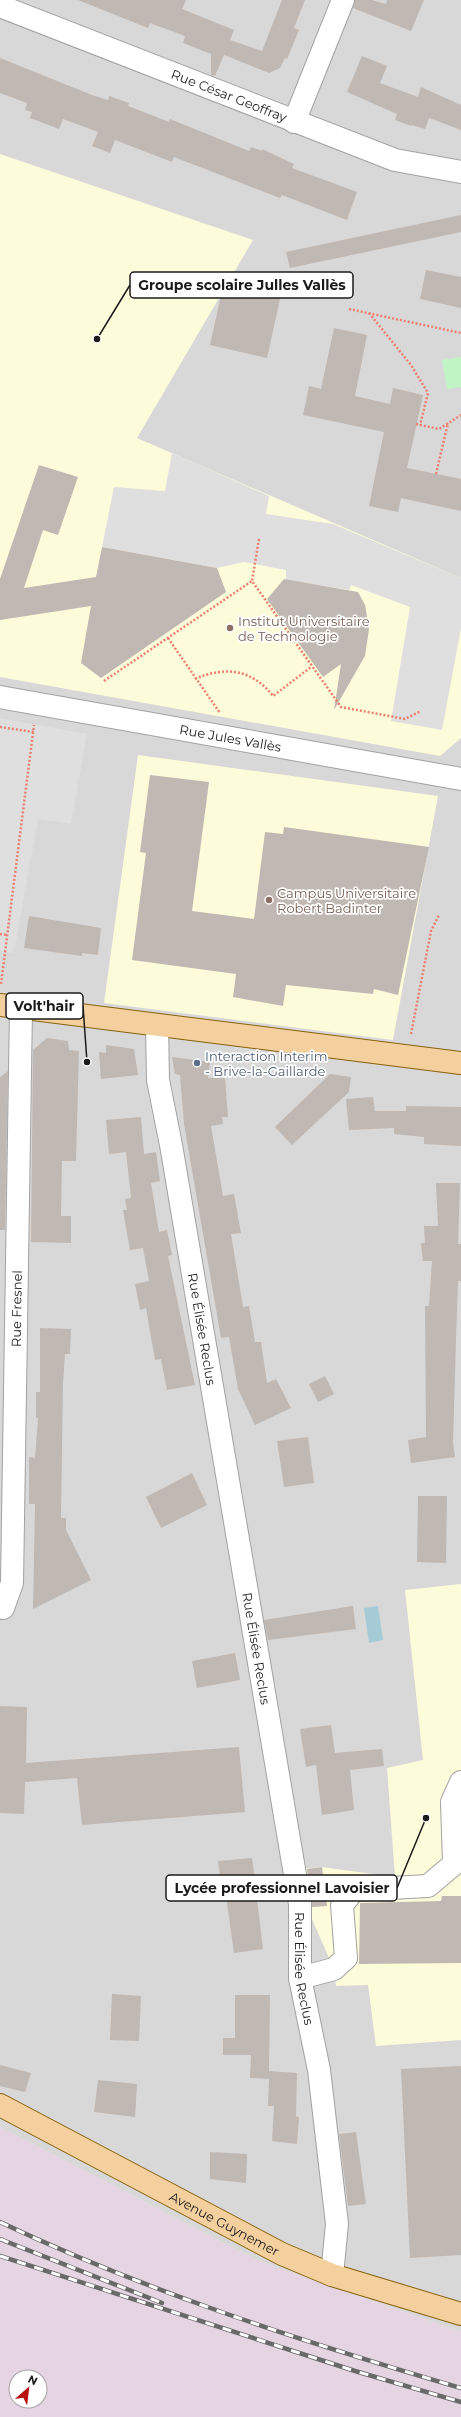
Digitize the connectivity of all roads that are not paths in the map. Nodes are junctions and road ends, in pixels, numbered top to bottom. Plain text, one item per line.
1 (344, 0) edge
2 (0, 6) edge
3 (294, 122) junction
4 (461, 172) edge
5 (0, 697) edge
6 (461, 779) edge
7 (10, 1006) edge
8 (157, 1025) junction
9 (461, 1063) edge
10 (3, 1608) dead end
11 (461, 1782) edge
12 (300, 1978) junction
13 (0, 2105) edge
14 (332, 2275) junction
15 (461, 2314) edge

1 - 3 street
2 - 3 street, Rue César Geoffray
3 - 4 street, Rue César Geoffray
5 - 6 street, Rue Jules Vallès
7 - 8 main road
7 - 10 street, Rue Fresnel
8 - 9 main road
8 - 12 street, Rue Élisée Reclus
11 - 12 street
12 - 14 street, Rue Élisée Reclus
13 - 14 main road, Avenue Guynemer
14 - 15 main road, Avenue Guynemer

